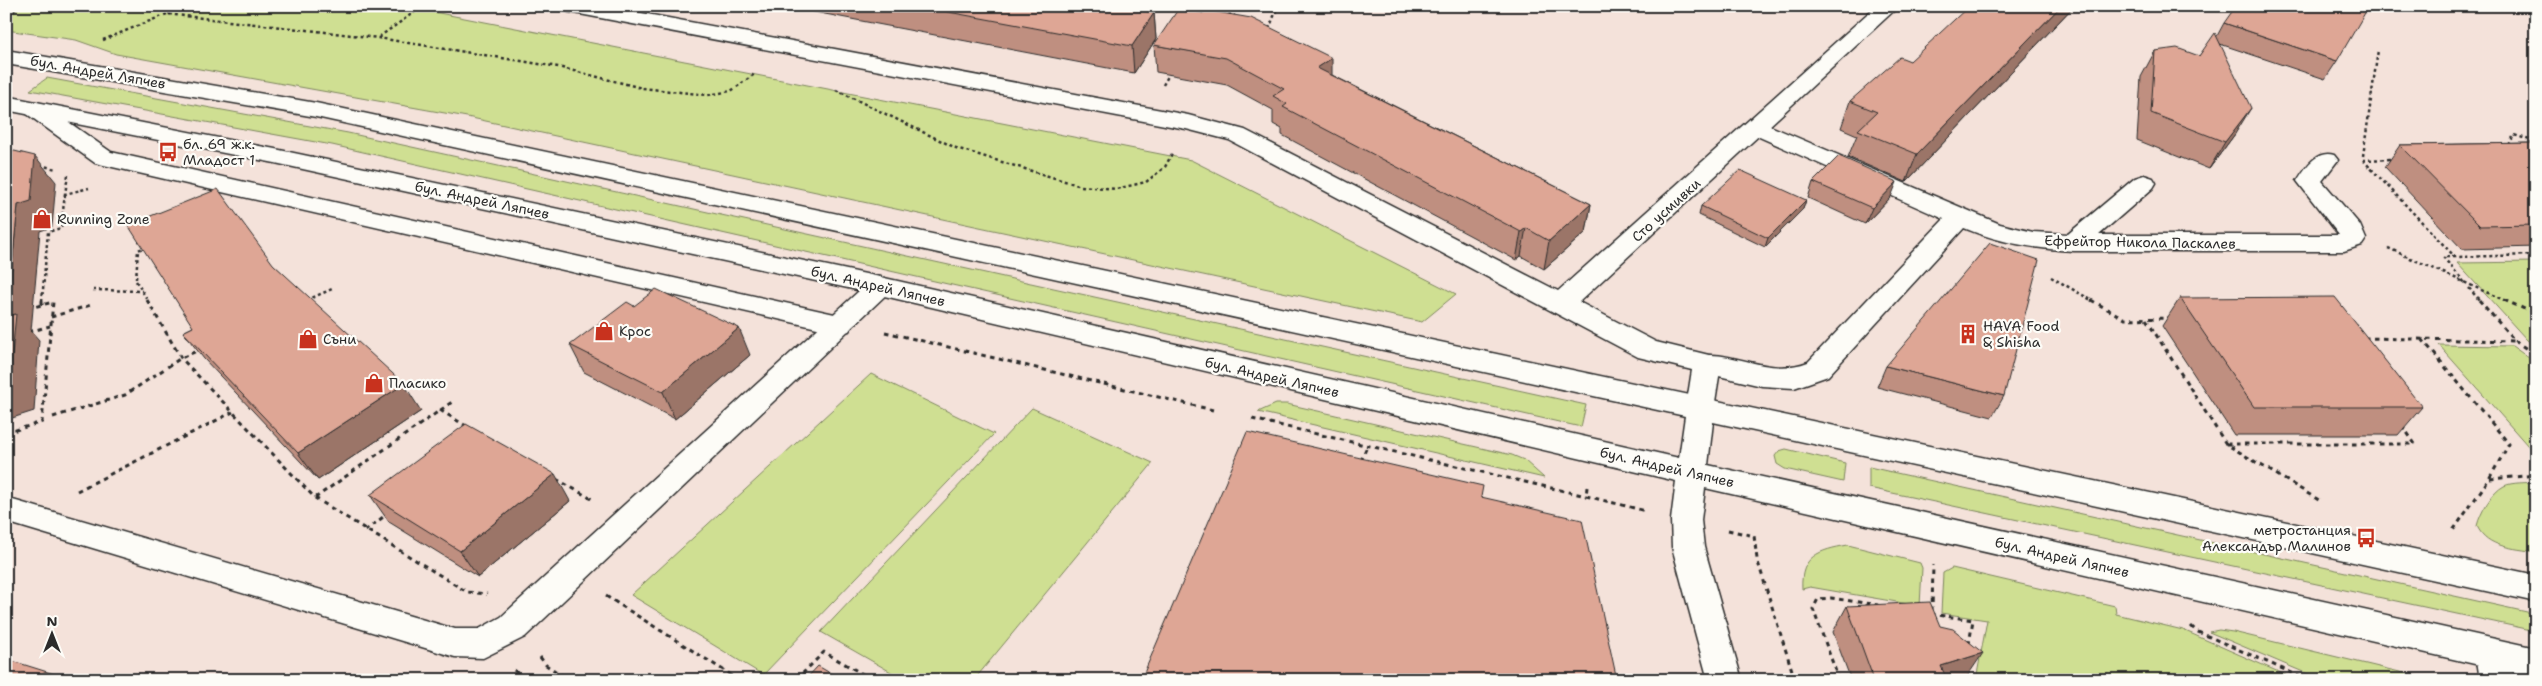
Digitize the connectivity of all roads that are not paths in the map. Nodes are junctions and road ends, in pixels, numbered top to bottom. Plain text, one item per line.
1 (569, 6) edge
2 (1889, 6) edge
3 (6, 57) edge
4 (6, 103) edge
5 (36, 109) junction
6 (1756, 128) junction
7 (2326, 160) dead end
8 (2144, 183) dead end
9 (1960, 217) junction
10 (2074, 243) junction
11 (880, 286) junction
12 (1560, 304) junction
13 (840, 324) junction
14 (1707, 364) junction
15 (1700, 408) junction
16 (1692, 472) junction
17 (6, 510) edge
18 (2536, 589) edge
19 (2536, 663) edge
20 (2495, 667) edge
21 (1726, 680) edge

1 - 12 main road
2 - 6 main road, Сто усмивки
3 - 15 main road, бул. Андрей Ляпчев
4 - 5 main road, бул. Андрей Ляпчев
5 - 11 main road, бул. Андрей Ляпчев
5 - 13 main road
6 - 9 main road, Ефрейтор Никола Паскалев
6 - 12 main road, Сто усмивки
7 - 10 main road, Ефрейтор Никола Паскалев
8 - 10 main road
9 - 10 main road, Ефрейтор Никола Паскалев
9 - 14 main road
11 - 13 main road
11 - 16 main road, бул. Андрей Ляпчев
12 - 14 main road
13 - 17 main road
14 - 15 main road
15 - 16 main road
15 - 18 main road, бул. Андрей Ляпчев
16 - 20 main road, бул. Андрей Ляпчев
16 - 21 main road
19 - 20 main road, бул. Андрей Ляпчев

